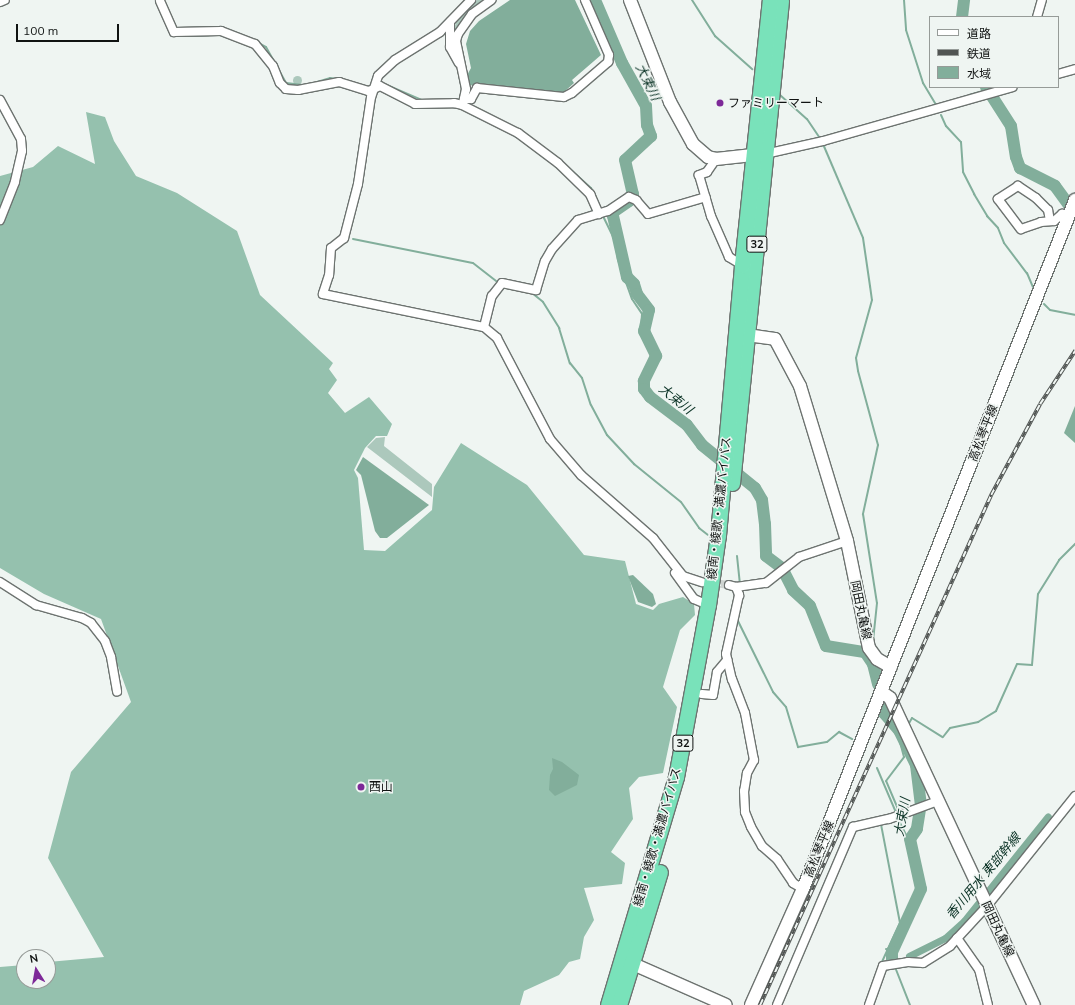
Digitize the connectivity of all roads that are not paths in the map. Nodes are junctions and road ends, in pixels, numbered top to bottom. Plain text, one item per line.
1 (5, 0) edge
2 (160, 0) edge
3 (471, 0) edge
4 (491, 0) edge
5 (585, 0) edge
6 (630, 0) edge
7 (770, 0) edge
8 (781, 0) edge
9 (1042, 0) edge
10 (0, 2) edge
11 (1037, 16) edge
12 (450, 23) junction
13 (461, 65) junction
14 (1075, 69) edge
15 (1059, 74) edge
16 (374, 86) junction
17 (1009, 88) edge
18 (0, 100) edge
19 (465, 101) junction
20 (759, 154) junction
21 (716, 159) junction
22 (706, 197) junction
23 (1072, 208) edge
24 (601, 213) junction
25 (0, 220) edge
26 (1050, 221) junction
27 (742, 265) junction
28 (484, 327) junction
29 (743, 334) junction
30 (728, 477) junction
31 (847, 540) junction
32 (673, 564) junction
33 (0, 582) edge
34 (702, 582) tunnel mouth
35 (708, 605) junction
36 (727, 660) junction
37 (891, 667) junction
38 (117, 691) dead end
39 (882, 692) junction
40 (702, 694) junction
41 (1075, 796) edge
42 (938, 802) junction
43 (803, 889) junction
44 (984, 900) junction
45 (957, 938) junction
46 (627, 961) junction
47 (608, 1005) edge
48 (619, 1005) edge
49 (726, 1005) edge
50 (751, 1005) edge
51 (777, 1005) edge
52 (869, 1005) edge
53 (988, 1005) edge
54 (1034, 1005) edge

1 - 10 street
2 - 16 street
3 - 12 street
4 - 13 street
5 - 19 street
6 - 21 main road
7 - 20 highway, 綾南・綾歌・満濃バイパス / 32
8 - 20 highway, 綾南・綾歌・満濃バイパス / 32
9 - 11 street
12 - 13 street
12 - 16 street
13 - 19 street
14 - 15 street
16 - 19 street
16 - 28 street
17 - 20 street
18 - 25 street
19 - 24 street
20 - 21 main road
20 - 27 highway, 綾南・綾歌・満濃バイパス / 32
20 - 29 highway, 綾南・綾歌・満濃バイパス / 32
21 - 22 street
22 - 24 street
22 - 27 street
23 - 26 street
23 - 37 main road, 高松琴平線
24 - 28 street
26 - 26 street
27 - 29 highway, 綾南・綾歌・満濃バイパス / 32
28 - 32 street
29 - 30 highway, 綾南・綾歌・満濃バイパス / 32
29 - 31 main road, 岡田丸亀線
30 - 35 highway, 綾南・綾歌・満濃バイパス / 32
30 - 40 highway, 綾南・綾歌・満濃バイパス / 32
31 - 36 street
31 - 37 main road, 岡田丸亀線
32 - 34 street
32 - 35 street
33 - 38 street
35 - 46 highway, 綾南・綾歌・満濃バイパス / 32
36 - 40 street
36 - 43 street
37 - 39 main road
39 - 42 main road, 岡田丸亀線
39 - 43 main road, 高松琴平線
40 - 46 highway, 綾南・綾歌・満濃バイパス / 32
41 - 44 street
42 - 44 main road, 岡田丸亀線
42 - 51 street
43 - 50 main road, 高松琴平線
44 - 45 street
44 - 54 main road, 岡田丸亀線
45 - 52 street
45 - 53 street
46 - 47 highway, 綾南・綾歌・満濃バイパス / 32
46 - 48 highway, 綾南・綾歌・満濃バイパス / 32
46 - 49 main road

